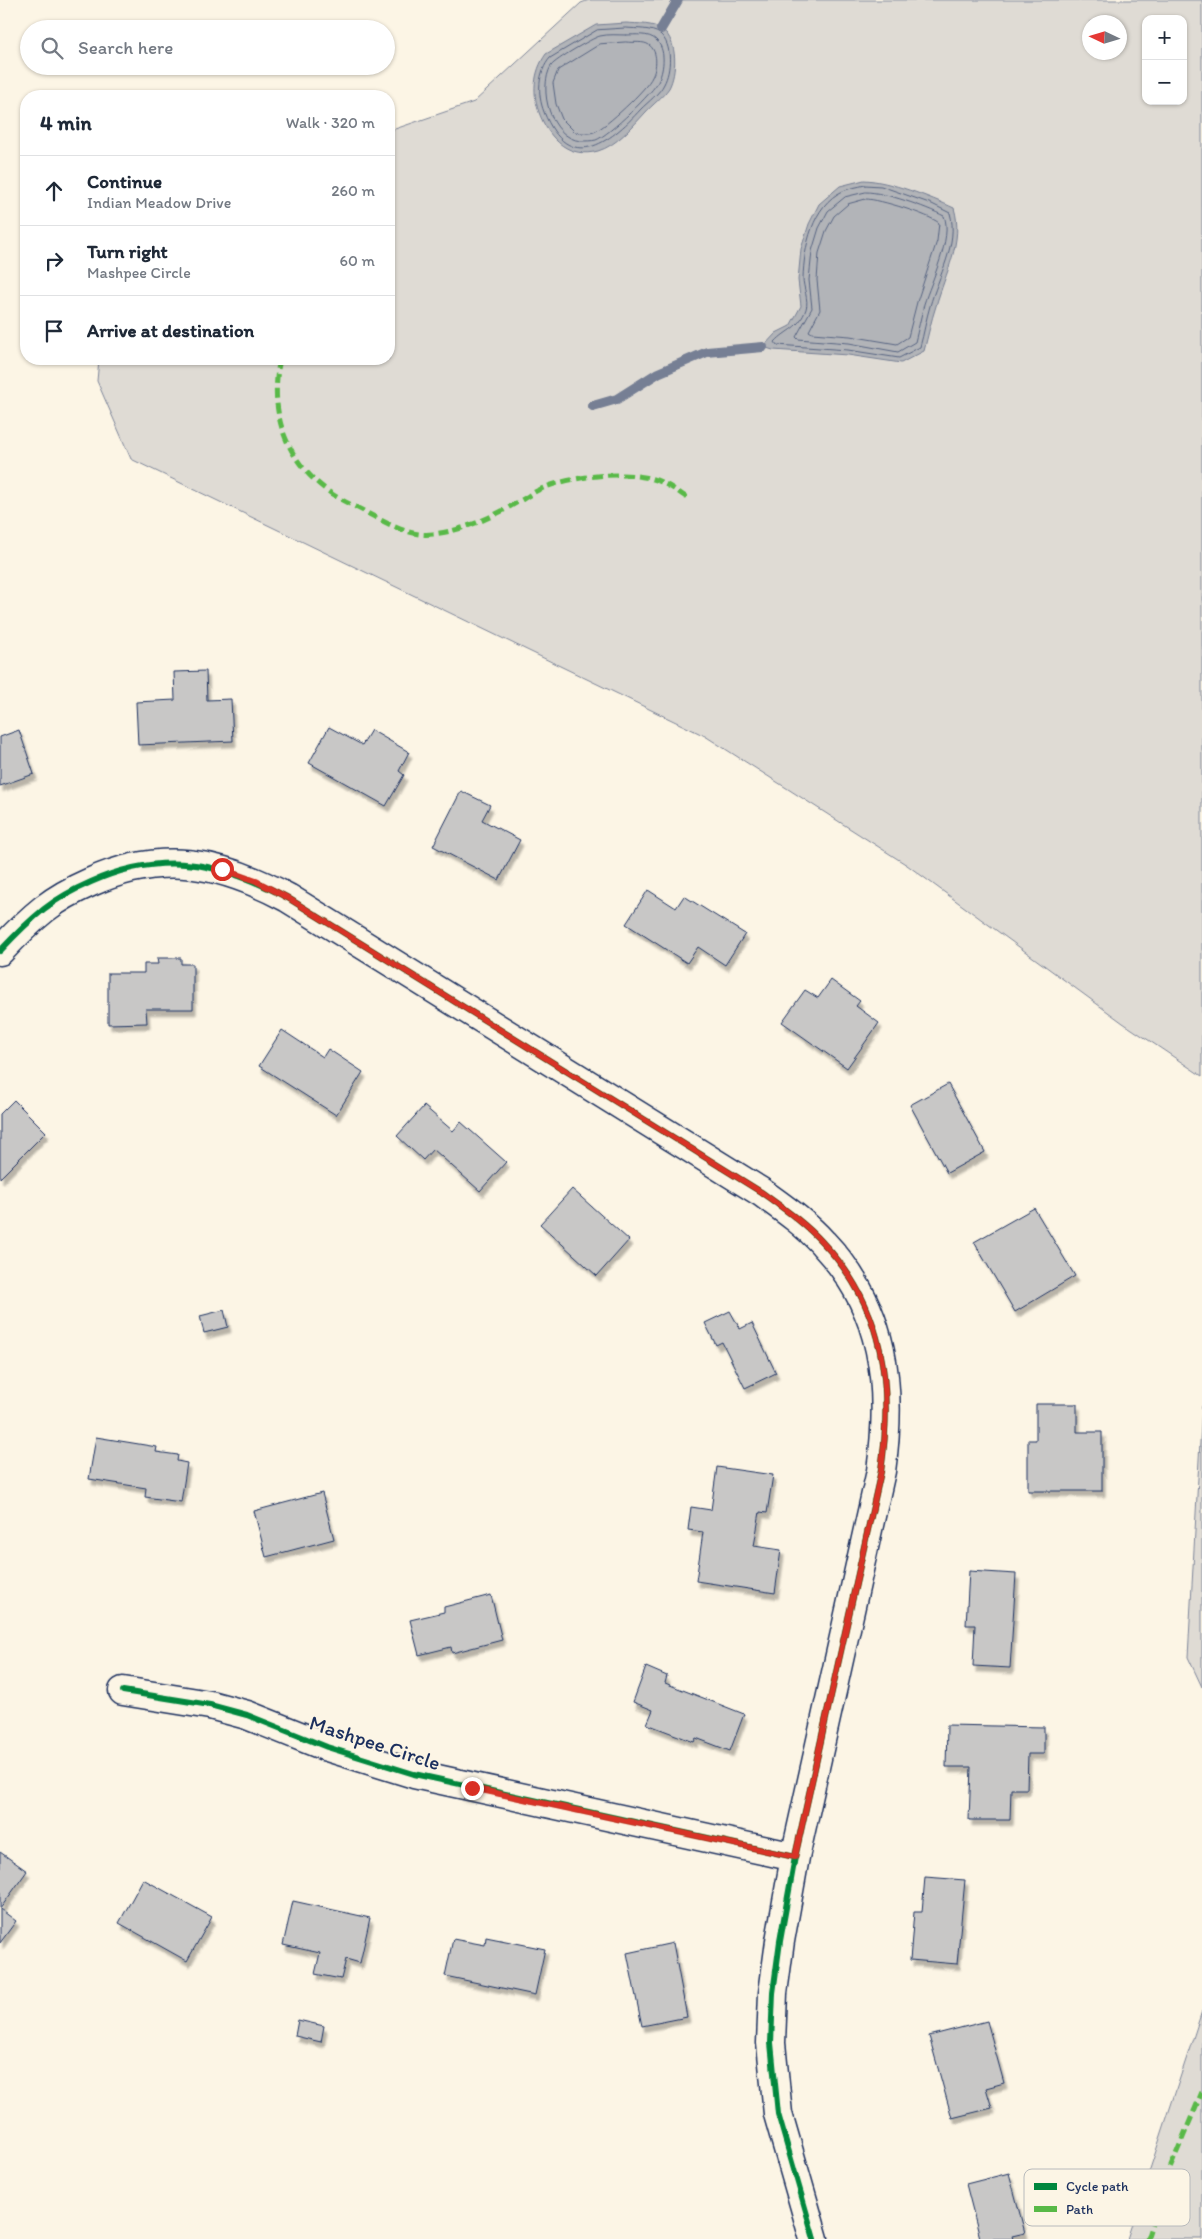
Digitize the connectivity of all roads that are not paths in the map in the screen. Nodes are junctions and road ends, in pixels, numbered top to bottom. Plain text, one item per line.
1 (0, 951) edge
2 (124, 1691) dead end
3 (795, 1857) junction
4 (814, 2239) edge

1 - 3 street
2 - 3 street, Mashpee Circle
3 - 4 street

